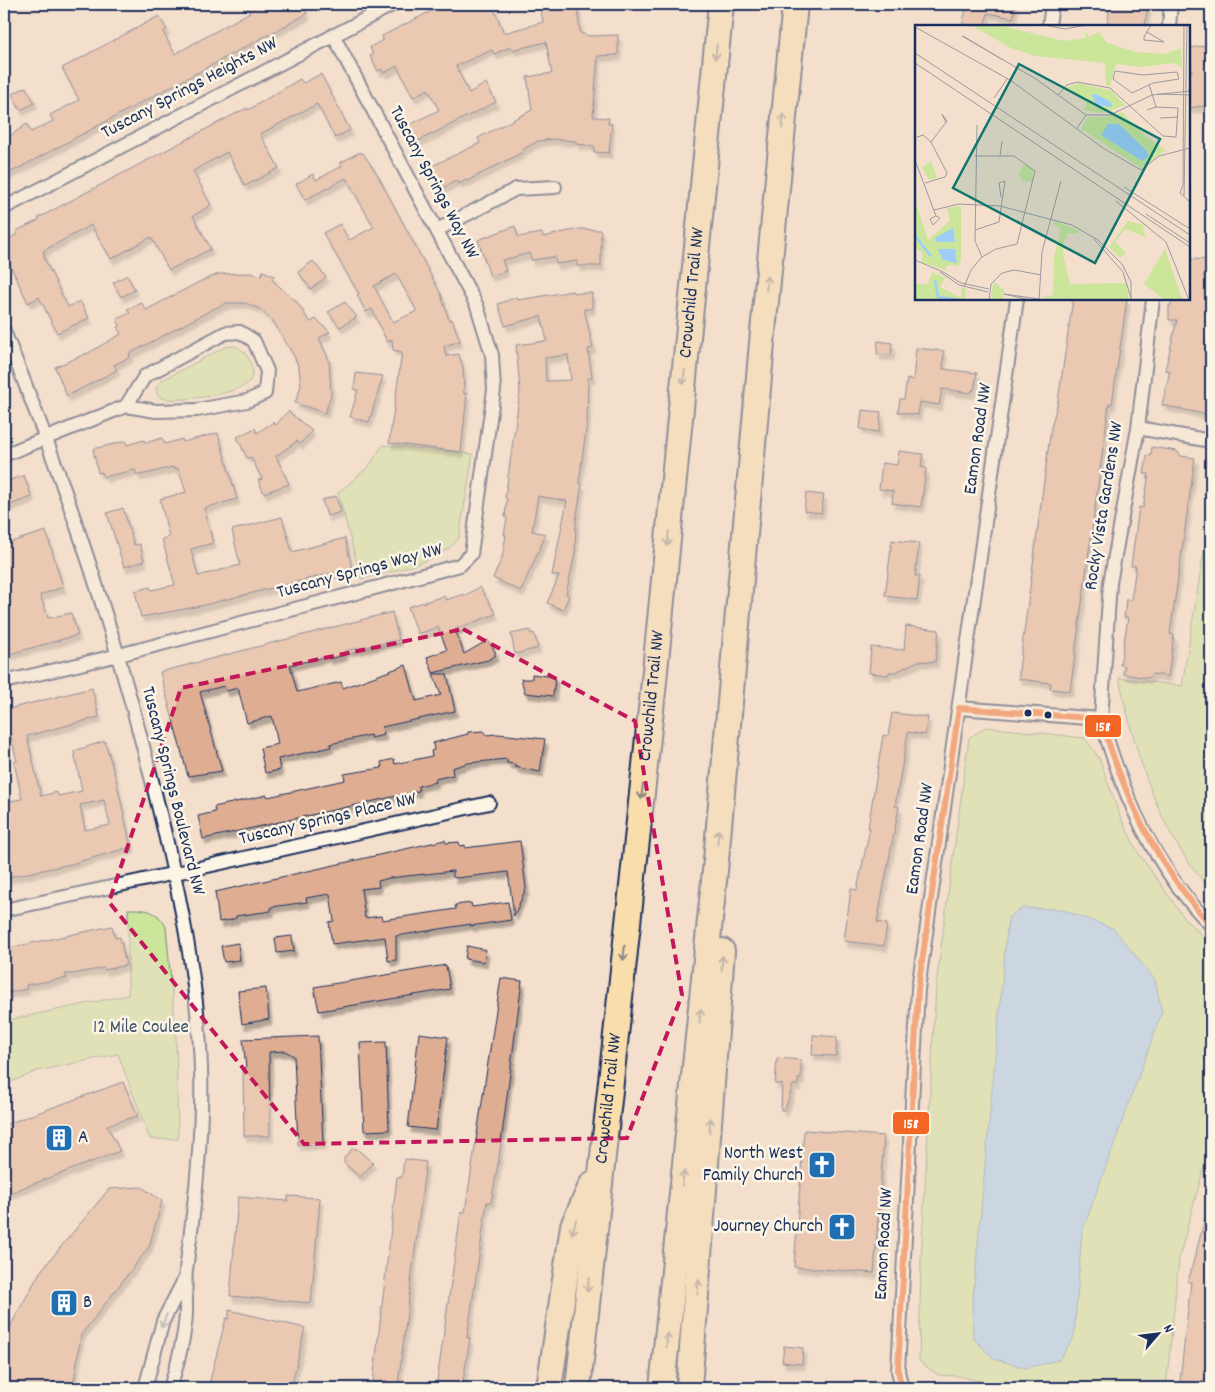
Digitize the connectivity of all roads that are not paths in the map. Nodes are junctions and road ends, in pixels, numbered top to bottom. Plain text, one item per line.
1 (394, 4) edge
2 (721, 4) edge
3 (795, 4) edge
4 (1052, 4) edge
5 (1171, 4) edge
6 (1049, 25) edge
7 (1169, 25) edge
8 (333, 35) junction
9 (555, 187) dead end
10 (4, 208) edge
11 (437, 230) junction
12 (1017, 300) edge
13 (1153, 300) edge
14 (4, 332) edge
15 (126, 406) junction
16 (1138, 428) junction
17 (47, 436) junction
18 (1211, 441) edge
19 (4, 455) edge
20 (119, 655) junction
21 (4, 682) edge
22 (960, 708) junction
23 (1101, 719) junction
24 (489, 803) dead end
25 (715, 870) junction
26 (174, 874) junction
27 (4, 910) edge
28 (1211, 925) edge
29 (600, 1167) junction
30 (185, 1278) junction
31 (145, 1388) edge
32 (170, 1388) edge
33 (549, 1388) edge
34 (578, 1388) edge
35 (662, 1388) edge
36 (689, 1388) edge
37 (902, 1388) edge

1 - 8 street, Tuscany Springs Heights NW
2 -> 29 highway, Crowchild Trail NW
25 -> 3 highway
4 - 6 street
5 - 7 street
8 - 10 street, Tuscany Springs Heights NW
8 - 11 street, Tuscany Springs Way NW
9 - 11 street
11 - 20 street, Tuscany Springs Way NW
12 - 22 street, Eamon Road NW
13 - 16 street, Rocky Vista Gardens NW
14 - 17 street, Tuscany Springs Boulevard NW
15 - 15 street
15 - 17 street
16 - 18 street
16 - 23 street, Rocky Vista Gardens NW
17 - 19 street
17 - 20 street, Tuscany Springs Boulevard NW
20 - 21 street, Tuscany Springs Way NW
20 - 26 street, Tuscany Springs Boulevard NW
22 - 23 street
22 - 37 street, Eamon Road NW
23 - 28 street, Rocky Vista Gardens NW
24 - 26 street, Tuscany Springs Place NW
35 -> 25 highway
36 -> 25 highway
26 - 27 street, Tuscany Springs Place NW
26 - 30 street, Tuscany Springs Boulevard NW
29 -> 33 highway
29 -> 34 highway, Crowchild Trail NW
30 -> 31 street, Tuscany Springs Boulevard NW
30 - 32 street, Tuscany Springs Boulevard NW

